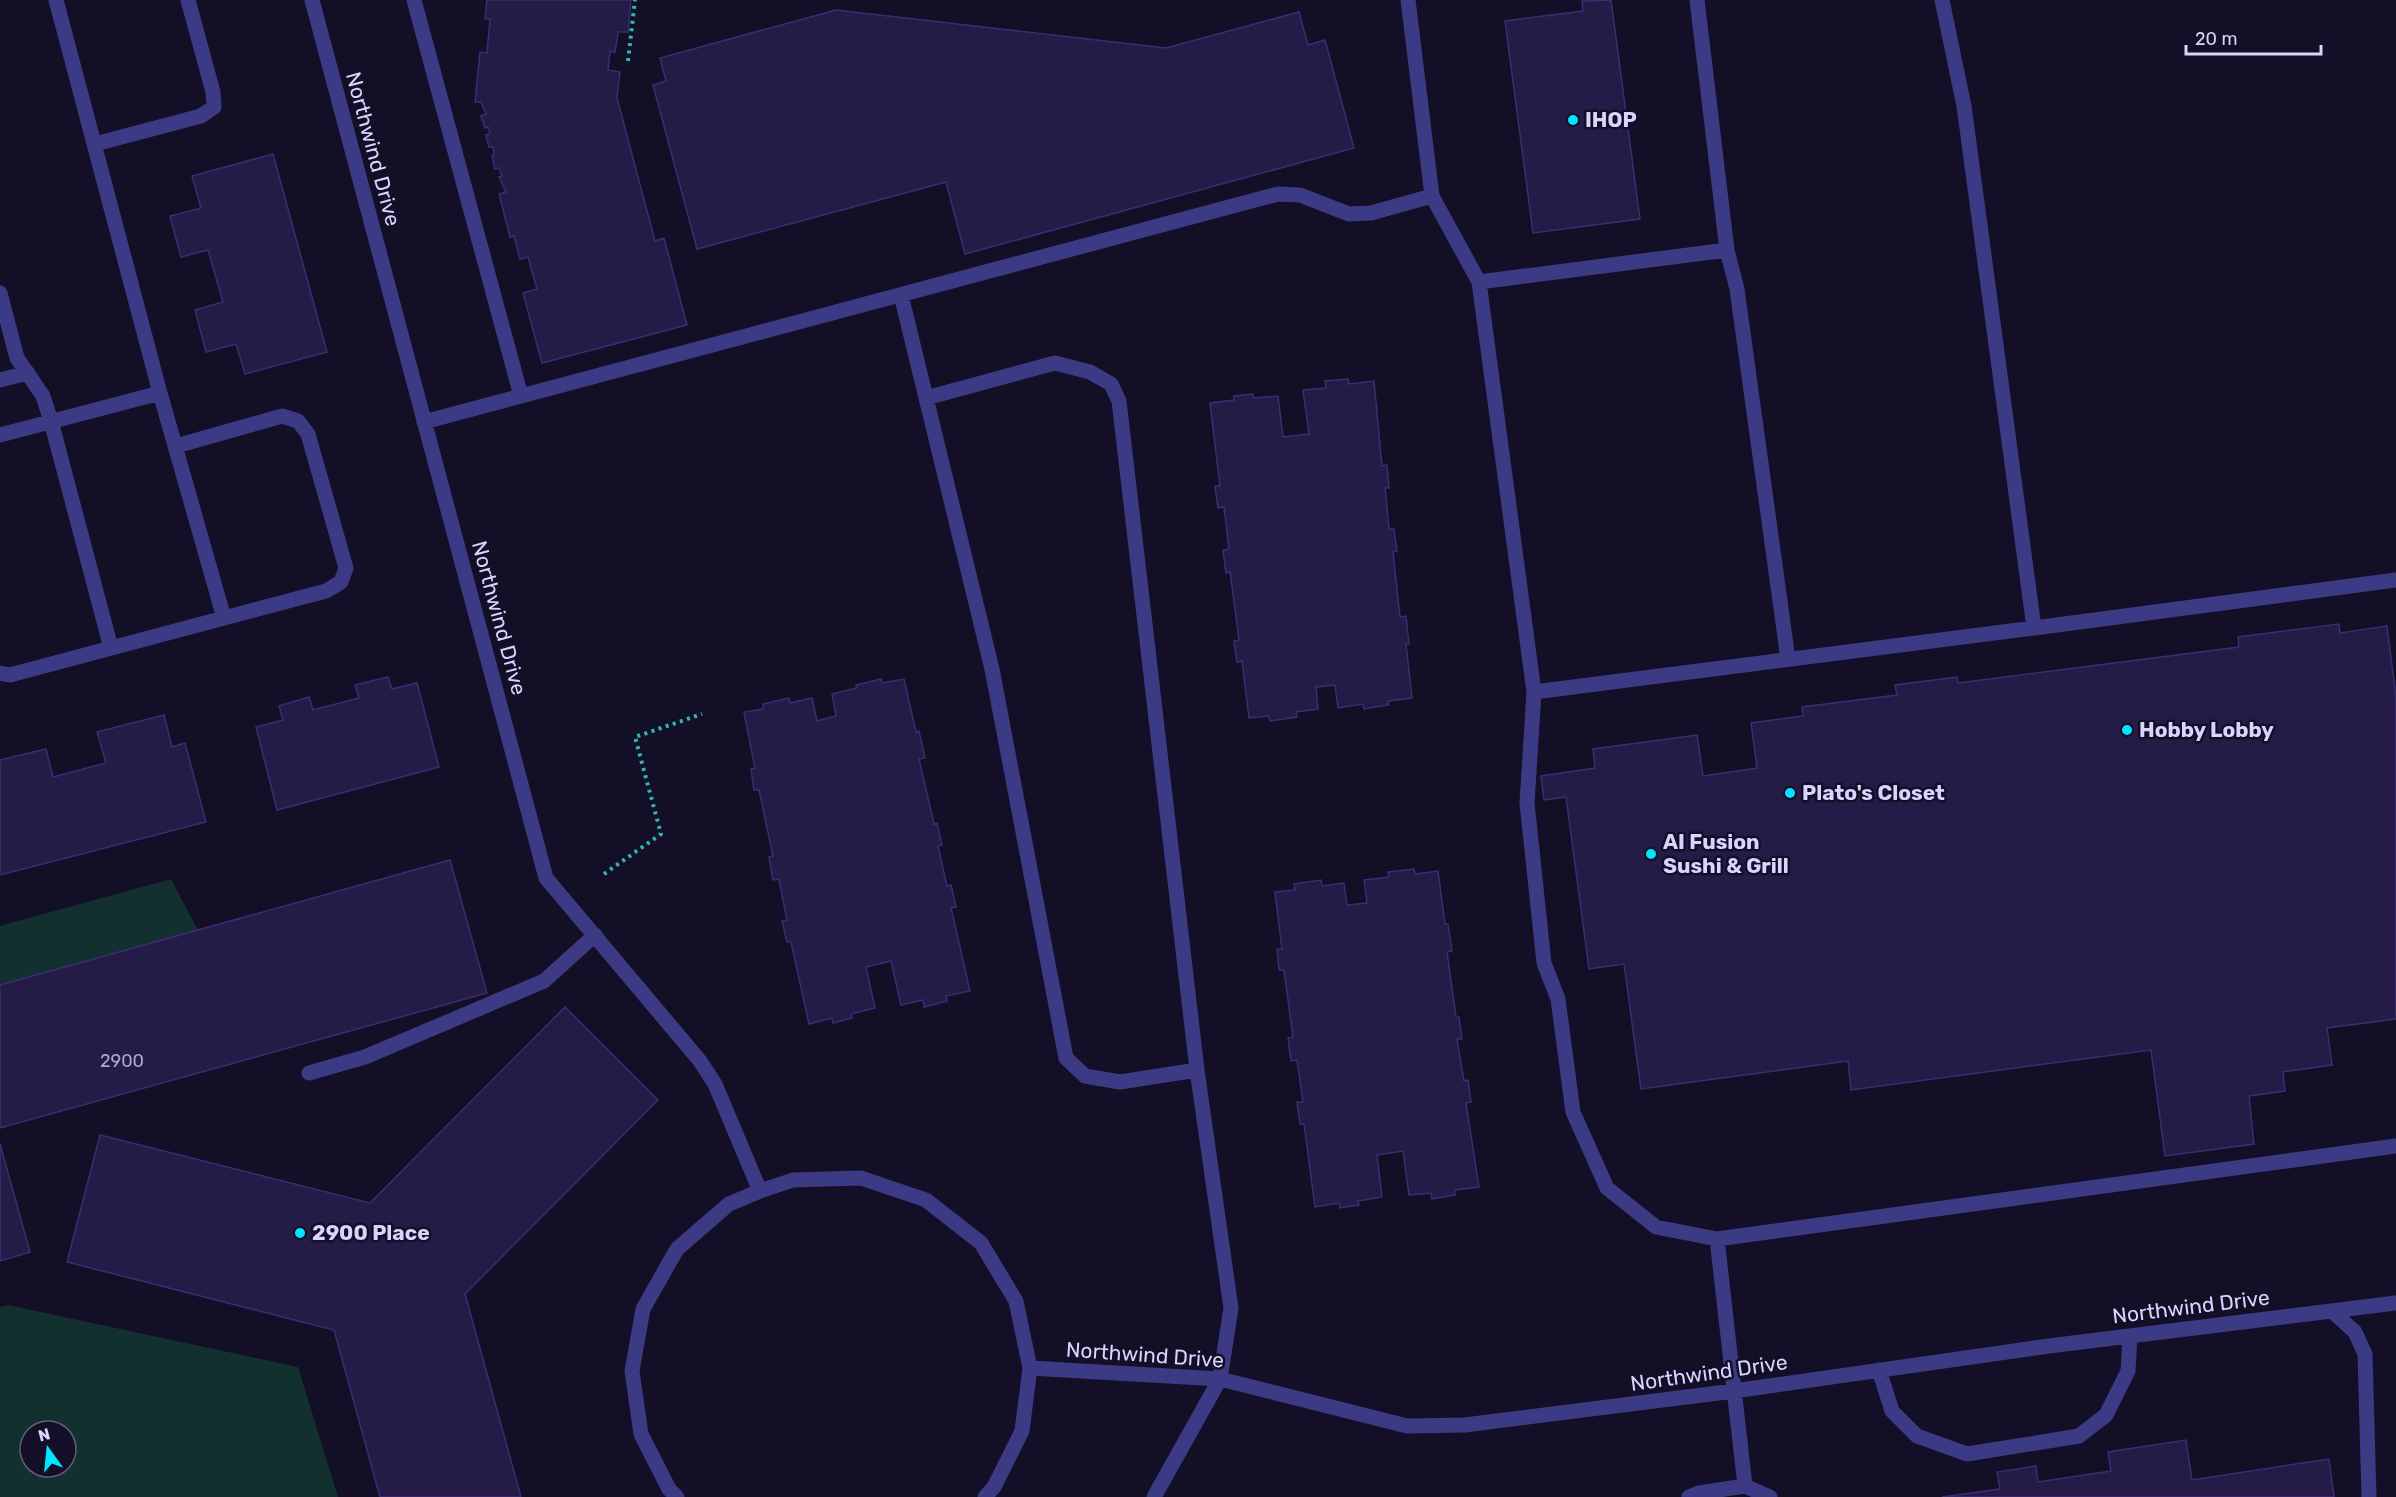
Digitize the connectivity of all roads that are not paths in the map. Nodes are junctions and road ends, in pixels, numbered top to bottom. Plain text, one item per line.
1 (56, 0) edge
2 (188, 0) edge
3 (312, 0) edge
4 (414, 0) edge
5 (1408, 0) edge
6 (1697, 0) edge
7 (1942, 0) edge
8 (95, 144) junction
9 (1432, 196) junction
10 (1726, 250) junction
11 (1479, 282) junction
12 (0, 293) edge
13 (900, 295) junction
14 (28, 373) junction
15 (0, 380) edge
16 (160, 393) junction
17 (521, 396) junction
18 (926, 398) junction
19 (51, 421) junction
20 (424, 422) junction
21 (0, 435) edge
22 (176, 446) junction
23 (2396, 579) edge
24 (224, 618) junction
25 (2034, 628) junction
26 (111, 648) junction
27 (1788, 659) junction
28 (0, 673) edge
29 (1534, 692) junction
30 (595, 935) junction
31 (1197, 1070) junction
32 (309, 1073) dead end
33 (2396, 1146) edge
34 (760, 1191) junction
35 (1717, 1239) junction
36 (2396, 1303) edge
37 (2332, 1311) junction
38 (2130, 1336) junction
39 (1030, 1368) junction
40 (1879, 1370) junction
41 (1220, 1379) junction
42 (1734, 1391) junction
43 (1745, 1486) junction
44 (1162, 1494) edge
45 (677, 1497) edge
46 (985, 1497) edge
47 (1689, 1497) edge
48 (1770, 1497) edge
49 (2368, 1497) edge

1 - 8 street
2 - 8 street
3 - 20 street, Northwind Drive
4 - 17 street
5 - 9 street
6 - 10 street
7 - 25 street
8 - 16 street
9 - 11 street
9 - 13 street
10 - 11 street
10 - 27 street
11 - 29 street
12 - 14 street
13 - 17 street
13 - 18 street
14 - 15 street
14 - 19 street
16 - 19 street
16 - 22 street
17 - 20 street
18 - 31 street
18 - 31 street
19 - 21 street
19 - 26 street
20 - 30 street, Northwind Drive
22 - 24 street
22 - 24 street
23 - 25 street
24 - 26 street
25 - 27 street
26 - 28 street
27 - 29 street
29 - 35 street
30 - 32 street
30 - 34 street, Northwind Drive
31 - 41 street
33 - 35 street
34 - 39 street
34 - 45 street
35 - 42 street
36 - 37 street, Northwind Drive
37 - 38 street, Northwind Drive
37 - 49 street
38 - 40 street, Northwind Drive
38 - 40 street
39 - 41 street, Northwind Drive
39 - 46 street
40 - 42 street, Northwind Drive
41 - 42 street, Northwind Drive
41 - 44 street
42 - 43 street
43 - 47 street
43 - 48 street

